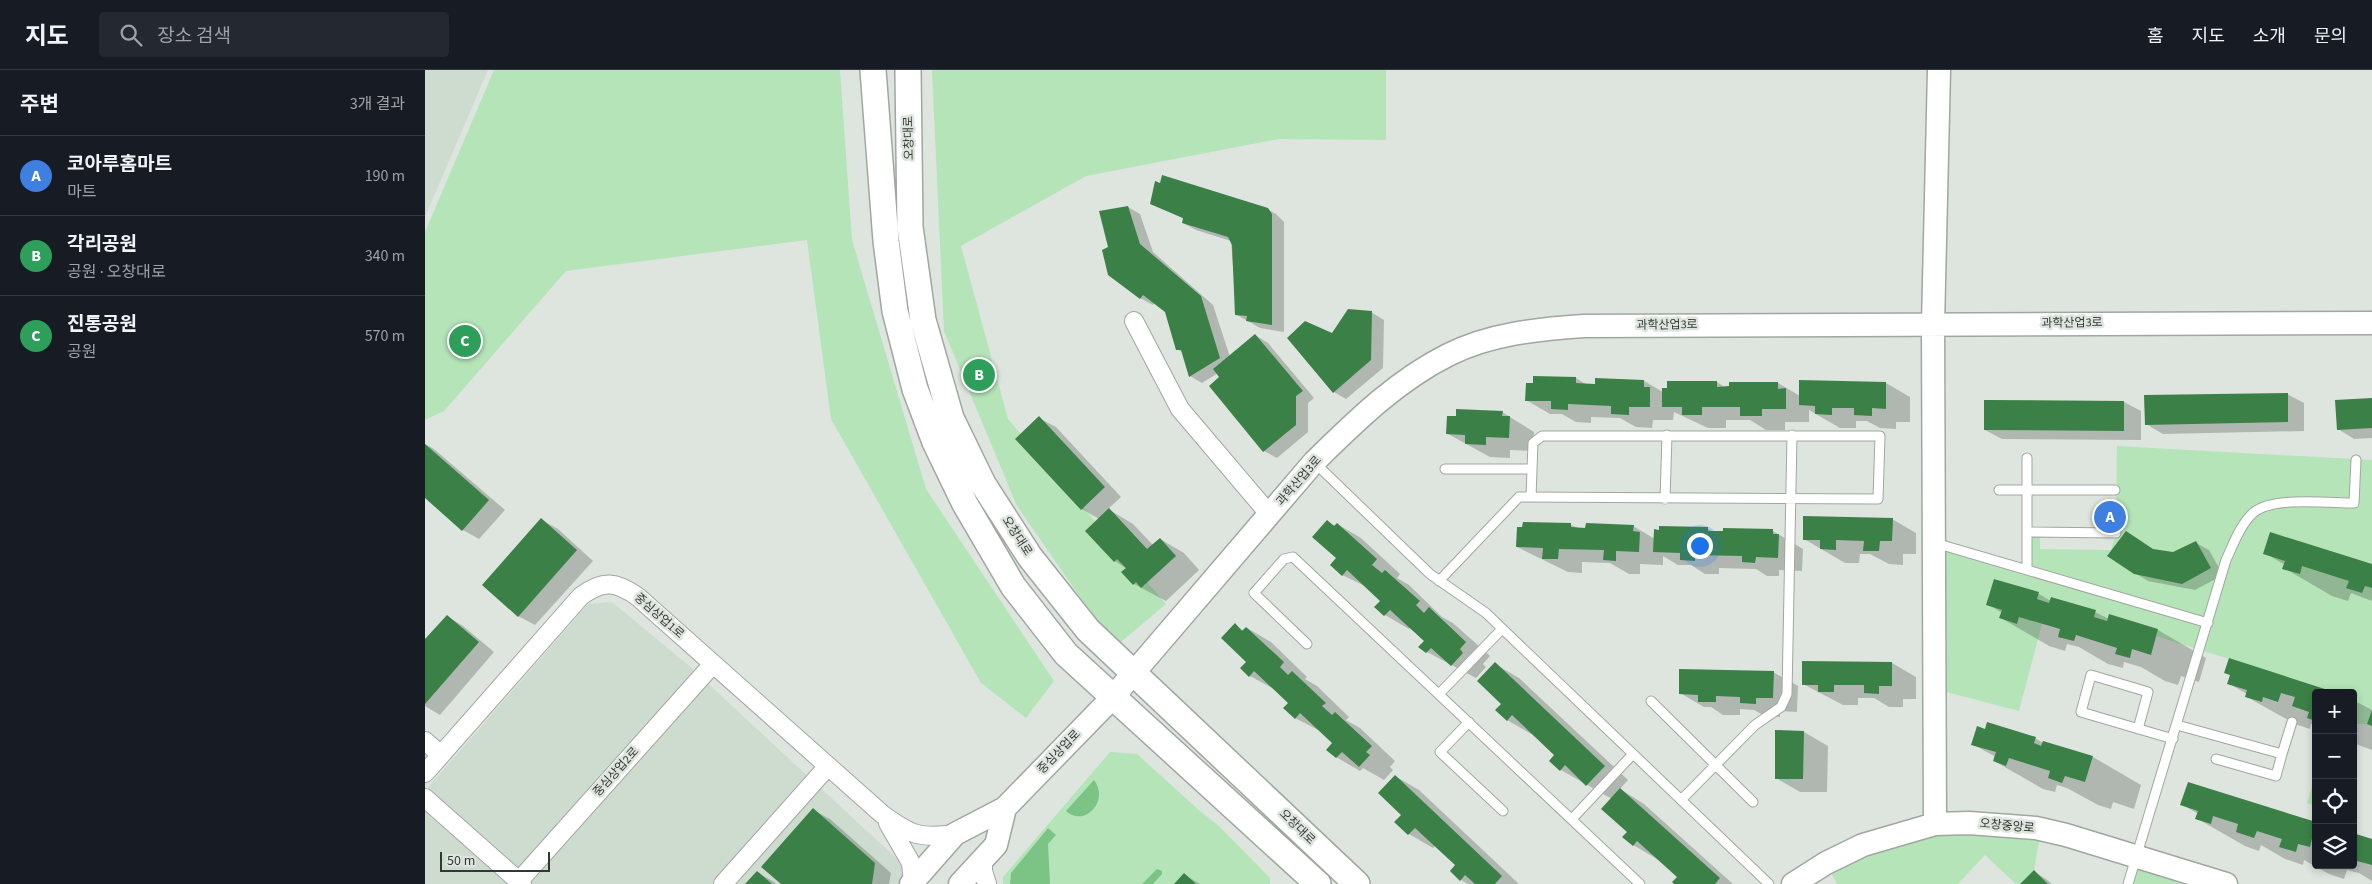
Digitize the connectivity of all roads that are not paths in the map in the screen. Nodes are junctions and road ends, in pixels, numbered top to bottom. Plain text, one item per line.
1 (873, 70) edge
2 (908, 70) edge
3 (1939, 70) edge
4 (1134, 321) dead end
5 (2372, 323) edge
6 (1933, 325) junction
7 (1667, 435) junction
8 (1792, 435) junction
9 (2027, 458) dead end
10 (2356, 460) dead end
11 (1314, 462) junction
12 (1445, 468) dead end
13 (1532, 469) junction
14 (2027, 488) junction
15 (1999, 490) dead end
16 (2115, 490) dead end
17 (1531, 497) junction
18 (1665, 499) junction
19 (1791, 500) junction
20 (1270, 515) junction
21 (2027, 532) junction
22 (2115, 533) dead end
23 (1935, 543) junction
24 (2027, 570) junction
25 (1439, 581) junction
26 (2208, 623) junction
27 (1503, 629) junction
28 (1307, 644) dead end
29 (713, 664) junction
30 (1134, 672) junction
31 (1439, 694) junction
32 (1113, 697) junction
33 (1651, 701) dead end
34 (1469, 722) junction
35 (2292, 722) dead end
36 (2177, 725) junction
37 (2138, 729) junction
38 (2173, 739) junction
39 (425, 740) edge
40 (1633, 754) junction
41 (2282, 754) junction
42 (441, 755) junction
43 (2216, 759) dead end
44 (1715, 765) junction
45 (828, 766) junction
46 (425, 773) edge
47 (425, 798) edge
48 (1681, 800) junction
49 (1753, 802) dead end
50 (1005, 808) junction
51 (1503, 811) dead end
52 (882, 814) junction
53 (1571, 819) junction
54 (1935, 824) junction
55 (955, 834) junction
56 (983, 858) junction
57 (2138, 858) junction
58 (521, 883) edge
59 (912, 883) edge
60 (723, 884) edge
61 (960, 884) edge
62 (987, 884) edge
63 (1318, 884) edge
64 (1357, 884) edge
65 (1640, 884) edge
66 (1769, 884) edge
67 (1793, 884) edge
68 (2128, 884) edge
69 (2226, 884) edge

1 - 32 main road
2 - 30 main road, 오창대로
3 - 6 street
4 - 20 street
5 - 6 street, 과학산업3로
6 - 11 street, 과학산업3로
6 - 23 street
7 - 8 lane
7 - 13 lane
7 - 18 lane
8 - 19 lane
8 - 19 lane
9 - 14 lane
10 - 26 lane
11 - 20 street, 과학산업3로
11 - 25 lane
12 - 13 lane
13 - 17 lane
14 - 15 lane
14 - 16 lane
14 - 21 lane
17 - 18 lane
17 - 25 lane
18 - 19 lane
19 - 44 lane
20 - 30 street, 과학산업3로
21 - 22 lane
21 - 24 lane
23 - 24 lane
23 - 54 street
24 - 26 lane
25 - 27 lane
26 - 36 lane
27 - 31 lane
27 - 40 lane
28 - 31 lane
29 - 42 street, 중심상업1로
29 - 45 street, 중심상업1로
29 - 58 street, 중심상업2로
30 - 32 street, 과학산업3로
30 - 64 main road, 오창대로
31 - 34 lane
32 - 50 street, 중심상업로
32 - 63 main road
33 - 44 lane
34 - 51 lane
34 - 53 lane
35 - 41 lane
36 - 38 lane
36 - 41 lane
37 - 37 lane
37 - 38 lane
38 - 57 lane
39 - 42 street
40 - 48 lane
40 - 53 lane
41 - 43 lane
42 - 46 street, 중심상업1로
44 - 48 lane
44 - 49 lane
45 - 52 street, 중심상업1로
45 - 60 street
47 - 58 street, 중심상업2로
48 - 66 lane
50 - 55 street, 중심상업로
50 - 56 street, 중심상업로
52 - 55 street
52 - 59 street
53 - 65 lane
54 - 57 street, 오창중앙로
54 - 67 street, 오창중앙로
55 - 59 street, 중심상업로
56 - 61 street, 중심상업로
56 - 62 street
57 - 68 lane
57 - 69 street, 오창중앙로

